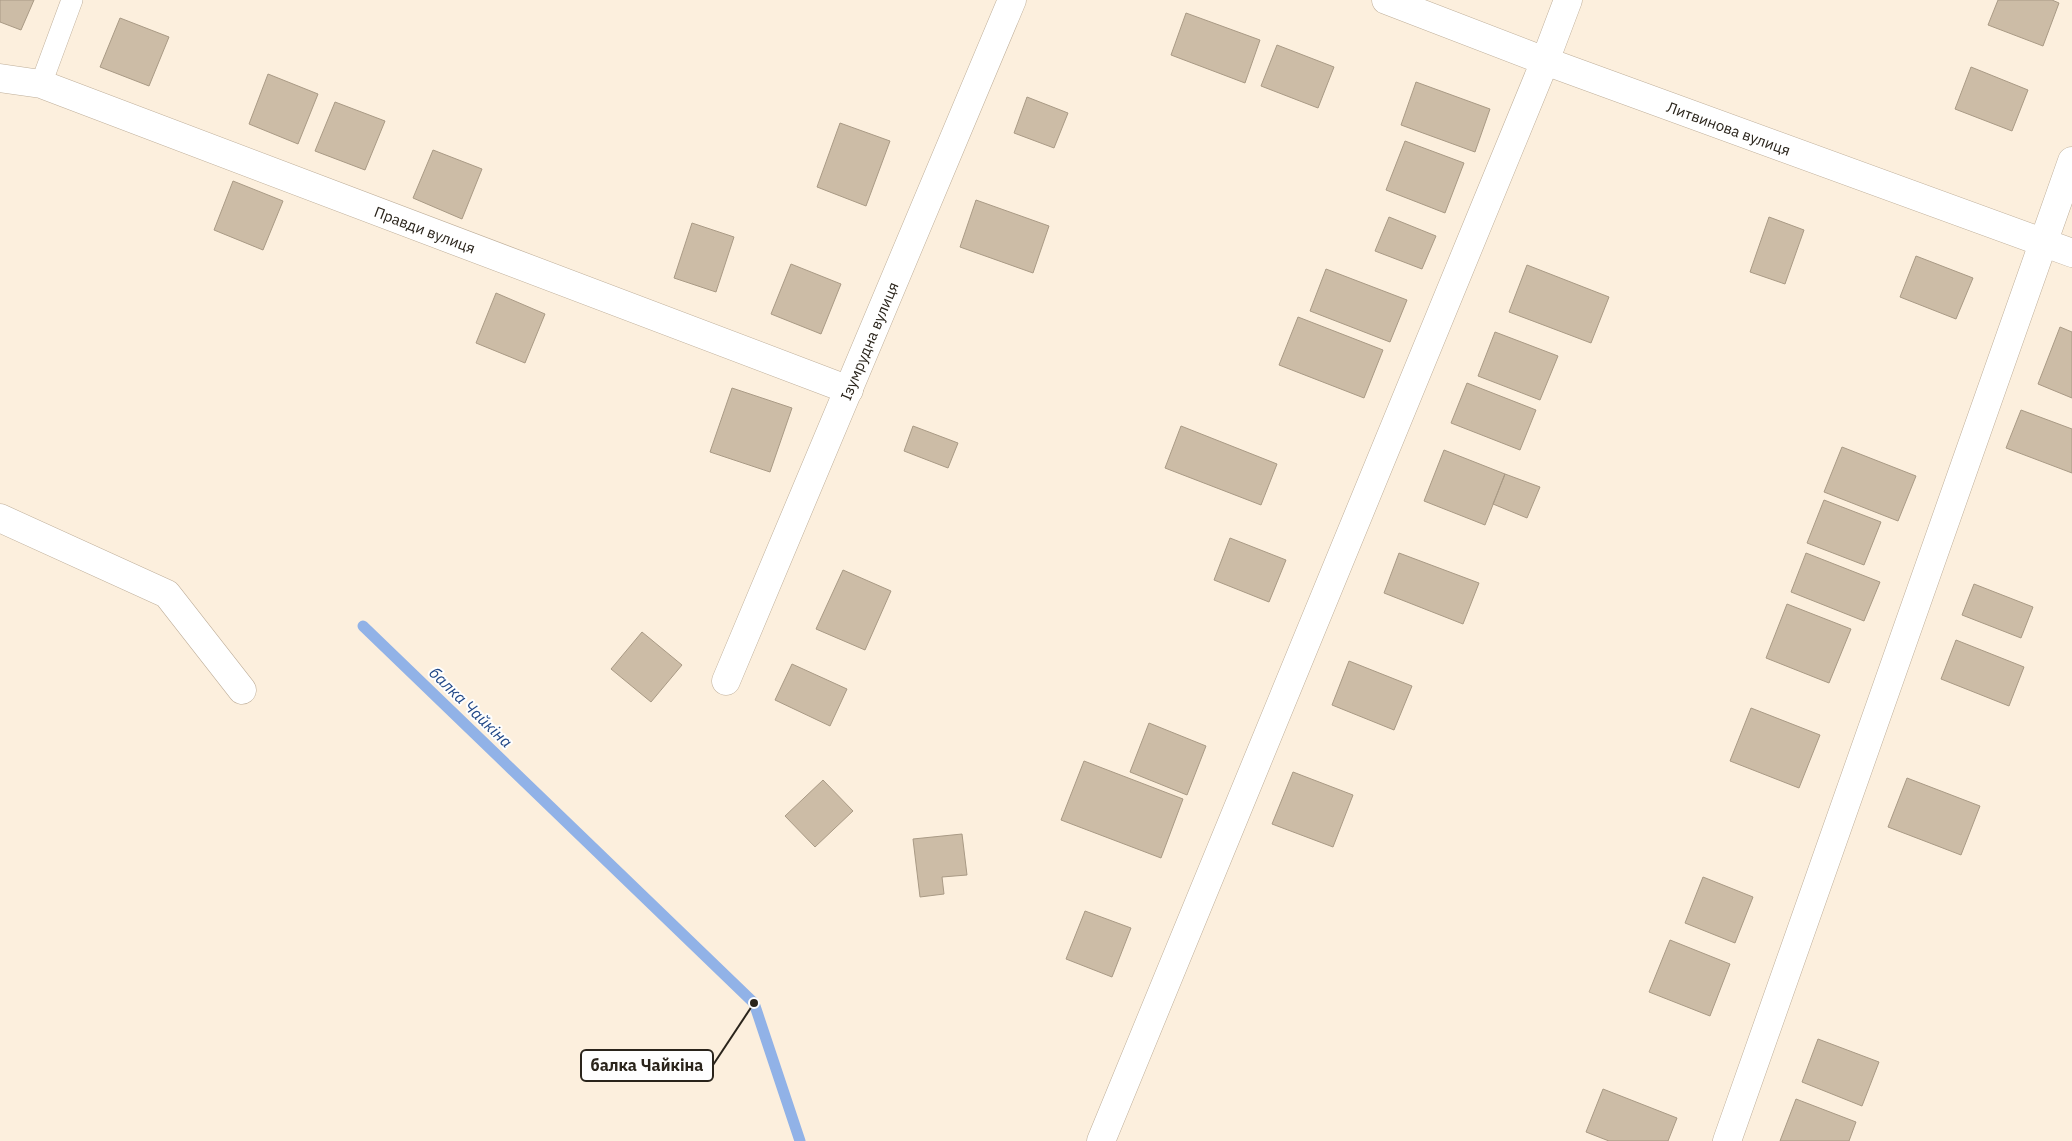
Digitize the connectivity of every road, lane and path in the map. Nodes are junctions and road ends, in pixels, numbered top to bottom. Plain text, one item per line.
1 (72, 0) edge
2 (1012, 0) edge
3 (1386, 0) edge
4 (1568, 0) edge
5 (1545, 61) junction
6 (0, 78) edge
7 (41, 84) junction
8 (2072, 161) edge
9 (2043, 242) junction
10 (2072, 253) edge
11 (849, 390) junction
12 (0, 518) edge
13 (726, 681) dead end
14 (242, 690) dead end
15 (1101, 1141) edge
16 (1727, 1141) edge

1 - 7 lane
2 - 11 street, Ізумрудна вулиця
3 - 5 street, Литвинова вулиця
4 - 5 street
5 - 9 street, Литвинова вулиця
5 - 15 street
6 - 7 street, Правди вулиця
7 - 11 street, Правди вулиця
8 - 9 street
9 - 10 street, Литвинова вулиця
9 - 16 street
11 - 13 street, Ізумрудна вулиця
12 - 14 street

